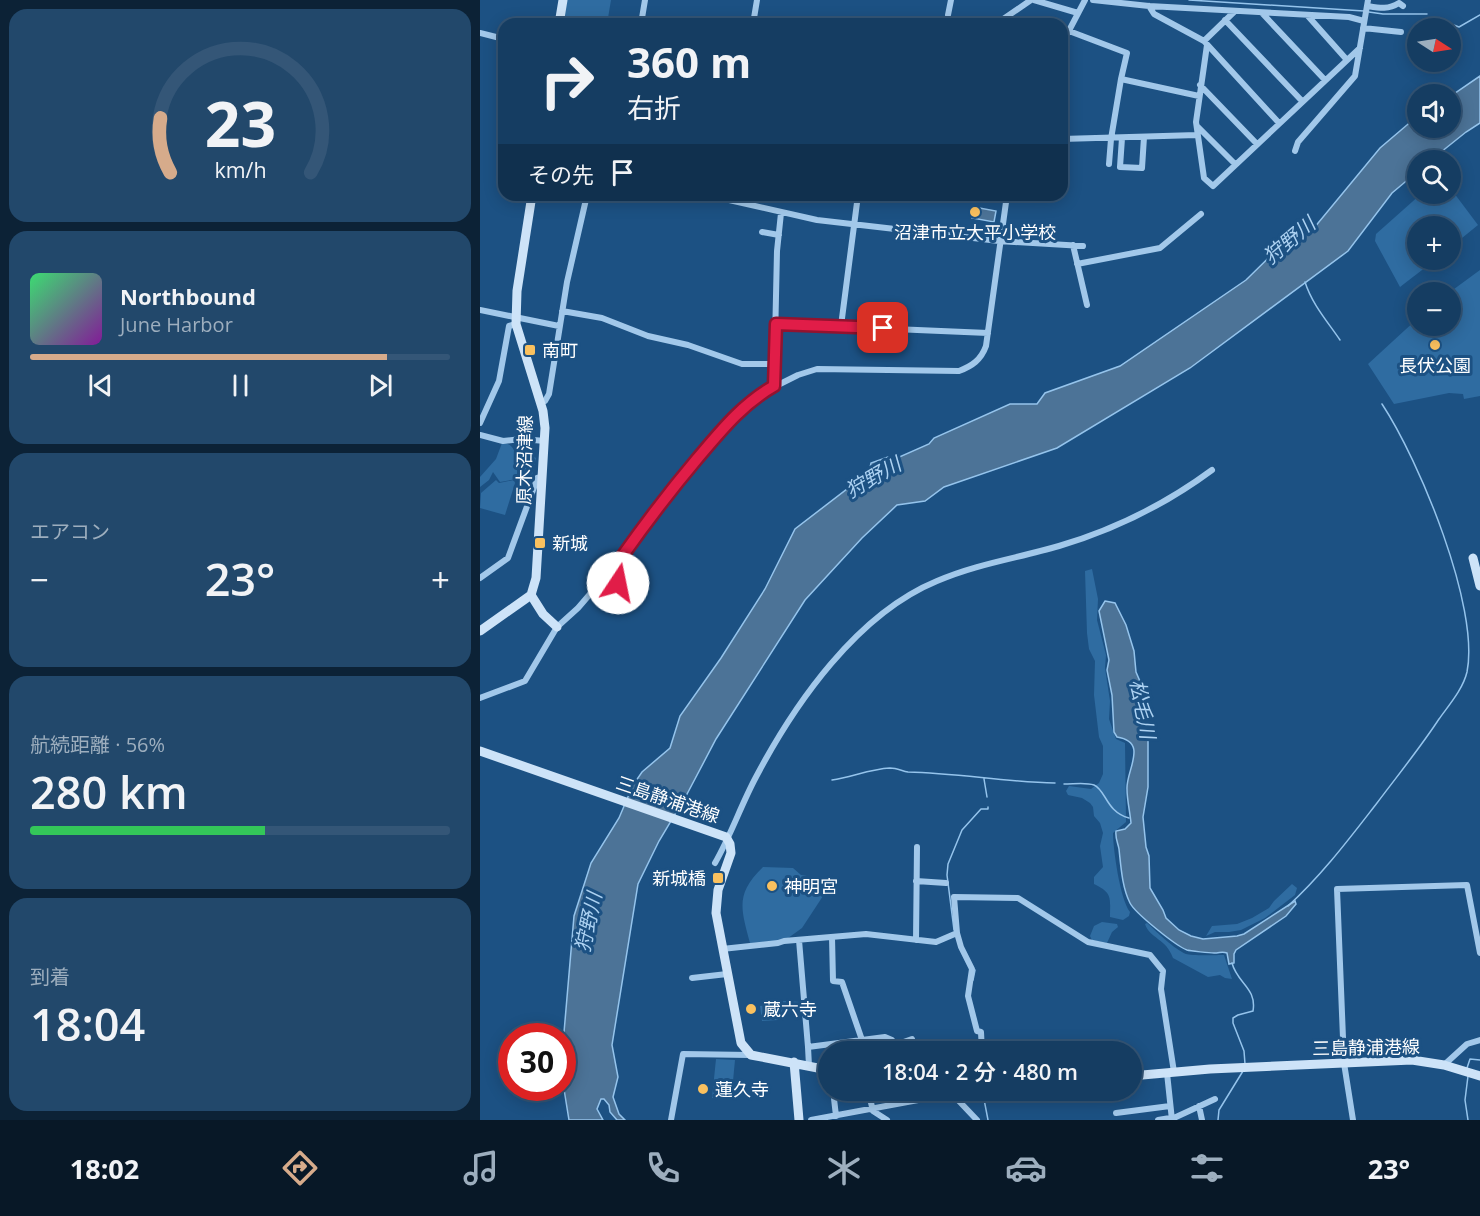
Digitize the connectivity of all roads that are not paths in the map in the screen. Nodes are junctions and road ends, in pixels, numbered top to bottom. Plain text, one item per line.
1 (563, 0) edge
2 (645, 0) edge
3 (757, 0) edge
4 (951, 0) edge
5 (1035, 0) edge
6 (1084, 0) edge
7 (1093, 0) edge
8 (1367, 4) edge
9 (1149, 6) junction
10 (1403, 6) dead end
11 (1235, 11) junction
12 (1078, 13) junction
13 (1263, 13) junction
14 (948, 15) dead end
15 (1307, 15) junction
16 (560, 18) edge
17 (642, 18) edge
18 (754, 18) edge
19 (1006, 18) edge
20 (1225, 20) junction
21 (1364, 21) junction
22 (1069, 31) joint
23 (1401, 32) dead end
24 (480, 33) edge
25 (498, 38) edge
26 (1205, 43) junction
27 (1360, 48) junction
28 (1347, 60) junction
29 (1121, 79) junction
30 (1325, 80) junction
31 (1200, 85) junction
32 (1199, 96) junction
33 (1302, 101) junction
34 (1279, 123) junction
35 (1197, 126) junction
36 (1197, 135) junction
37 (1144, 137) junction
38 (1122, 138) junction
39 (1068, 139) edge
40 (1111, 139) junction
41 (1257, 144) junction
42 (1295, 151) dead end
43 (1109, 164) dead end
44 (1235, 164) junction
45 (531, 201) edge
46 (586, 201) edge
47 (739, 201) edge
48 (857, 201) edge
49 (1006, 201) edge
50 (781, 213) junction
51 (1201, 214) dead end
52 (854, 225) junction
53 (762, 232) dead end
54 (779, 235) junction
55 (999, 241) junction
56 (1073, 245) junction
57 (1083, 246) dead end
58 (1077, 264) junction
59 (1087, 304) dead end
60 (480, 310) edge
61 (562, 311) junction
62 (516, 321) junction
63 (776, 324) junction
64 (559, 326) junction
65 (841, 326) junction
66 (988, 333) junction
67 (774, 364) junction
68 (774, 386) junction
69 (540, 403) junction
70 (480, 423) edge
71 (480, 435) edge
72 (545, 441) junction
73 (1212, 470) dead end
74 (542, 477) junction
75 (1476, 556) edge
76 (621, 558) junction
77 (480, 578) edge
78 (618, 583) dead end
79 (1480, 586) edge
80 (531, 595) junction
81 (557, 627) junction
82 (480, 631) edge
83 (480, 698) edge
84 (480, 751) edge
85 (726, 838) junction
86 (916, 847) dead end
87 (715, 863) dead end
88 (916, 881) junction
89 (946, 883) dead end
90 (957, 933) junction
91 (832, 937) junction
92 (799, 940) junction
93 (916, 940) junction
94 (722, 949) junction
95 (1480, 952) edge
96 (727, 974) junction
97 (692, 978) dead end
98 (912, 1039) dead end
99 (862, 1040) junction
100 (1480, 1040) edge
101 (892, 1041) edge
102 (906, 1041) edge
103 (981, 1041) edge
104 (808, 1047) junction
105 (751, 1055) junction
106 (794, 1062) junction
107 (1344, 1063) junction
108 (1444, 1065) junction
109 (809, 1066) junction
110 (818, 1068) edge
111 (1170, 1072) junction
112 (1142, 1075) edge
113 (1480, 1076) edge
114 (1215, 1099) dead end
115 (834, 1101) edge
116 (870, 1101) edge
117 (909, 1101) edge
118 (959, 1101) edge
119 (905, 1102) joint
120 (1170, 1106) junction
121 (1199, 1106) junction
122 (872, 1109) junction
123 (1116, 1113) dead end
124 (836, 1116) junction
125 (1172, 1119) edge
126 (671, 1120) edge
127 (799, 1120) edge
128 (811, 1120) edge
129 (887, 1120) edge
130 (977, 1120) edge
131 (1158, 1120) edge
132 (1202, 1120) edge
133 (1353, 1120) edge

1 - 16 main road
2 - 17 street
3 - 18 street
4 - 14 street
5 - 12 street
5 - 19 street
6 - 12 street
7 - 9 street
8 - 10 street
8 - 21 street
9 - 11 street
9 - 26 street
11 - 13 street
11 - 20 street
12 - 22 street
13 - 15 street
13 - 30 street
15 - 21 street
15 - 28 street
20 - 26 street
20 - 33 street
21 - 23 street
21 - 27 street
22 - 29 street
24 - 25 street
26 - 31 street
26 - 34 street
27 - 28 street
27 - 42 street
28 - 30 street
29 - 32 street
29 - 40 street
30 - 33 street
31 - 32 street
31 - 41 street
32 - 35 street
33 - 34 street
34 - 41 street
35 - 36 street
35 - 44 street
36 - 37 street
36 - 44 street
37 - 38 street
37 - 38 street
38 - 40 street
39 - 40 street
40 - 43 street
41 - 44 street
45 - 62 main road, 原木沼津線
46 - 61 street
47 - 50 street
48 - 52 street
49 - 55 street
50 - 52 street
50 - 54 street
51 - 58 street
52 - 55 street
52 - 65 street
53 - 54 street
54 - 63 street
55 - 56 street
55 - 66 street
56 - 57 street
56 - 58 street
58 - 59 street
60 - 62 street
61 - 64 street
61 - 67 street
62 - 64 street
62 - 69 main road, 原木沼津線
62 - 70 street
63 - 65 street
63 - 67 street
64 - 69 street
65 - 66 street
66 - 68 street
67 - 68 street
68 - 76 street
69 - 72 main road, 原木沼津線
71 - 72 street
72 - 74 main road, 原木沼津線
73 - 85 street
74 - 77 street
74 - 80 main road, 原木沼津線
75 - 79 main road
76 - 78 street
76 - 81 street
80 - 81 main road
80 - 82 main road
81 - 83 street
84 - 85 main road, 三島静浦港線
85 - 87 street
85 - 94 main road, 三島静浦港線
86 - 88 street
88 - 89 street
88 - 93 street
90 - 93 street
90 - 103 street
90 - 111 street
91 - 92 street
91 - 93 street
91 - 99 street
92 - 94 street
92 - 104 street
94 - 96 main road, 三島静浦港線
95 - 107 street
96 - 97 street
96 - 105 main road, 三島静浦港線
98 - 102 street
99 - 101 street
99 - 104 street
100 - 108 street
104 - 109 street
105 - 106 main road
105 - 126 street
106 - 109 main road
106 - 127 main road
107 - 108 main road, 三島静浦港線
107 - 111 main road, 三島静浦港線
107 - 133 street
108 - 113 main road, 三島静浦港線
109 - 110 main road
111 - 112 main road, 三島静浦港線
111 - 120 street
114 - 121 street
115 - 124 street
116 - 122 street
117 - 119 street
118 - 130 street
119 - 122 street
120 - 123 street
120 - 125 street
121 - 125 street
121 - 132 street
122 - 124 street
122 - 129 street
124 - 128 street
125 - 131 street

